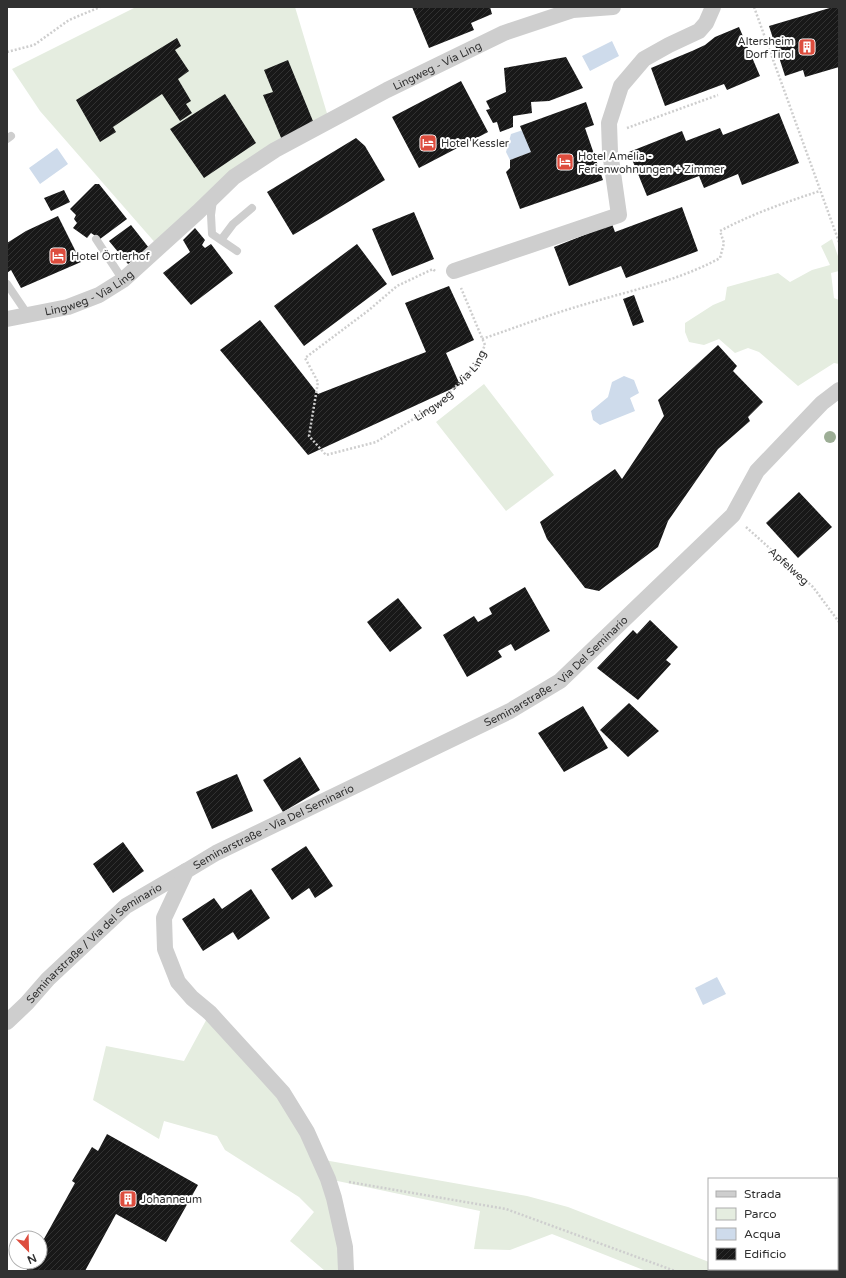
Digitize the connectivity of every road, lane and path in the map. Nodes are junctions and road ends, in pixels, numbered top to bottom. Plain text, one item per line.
1 (100, 7) edge
2 (613, 7) edge
3 (713, 7) edge
4 (754, 7) edge
5 (573, 8) edge
6 (7, 52) edge
7 (718, 95) dead end
8 (609, 135) junction
9 (820, 191) junction
10 (213, 198) junction
11 (252, 208) dead end
12 (96, 239) dead end
13 (221, 240) junction
14 (839, 242) edge
15 (237, 251) dead end
16 (454, 271) joint
17 (437, 274) dead end
18 (123, 280) junction
19 (7, 284) edge
20 (28, 315) junction
21 (7, 319) edge
22 (482, 339) junction
23 (839, 390) edge
24 (733, 515) junction
25 (839, 622) edge
26 (186, 871) junction
27 (7, 1022) edge
28 (328, 1179) junction
29 (346, 1271) edge
30 (675, 1271) edge

1 - 6 path
2 - 5 street, Lingweg - Via Ling
3 - 8 street
4 - 9 path
5 - 10 street, Lingweg - Via Ling
7 - 8 path
8 - 16 street
9 - 14 path
9 - 22 path
10 - 13 lane
10 - 18 street, Lingweg - Via Ling
11 - 13 lane
12 - 18 lane
13 - 15 lane
16 - 22 path, Lingweg - Via Ling
17 - 22 path, Lingweg - Via Ling
18 - 20 street, Lingweg - Via Ling
19 - 20 lane
20 - 21 street, Lingweg - Via Ling
23 - 24 street
24 - 25 path, Apfelweg
24 - 26 street, Seminarstraße - Via Del Seminario
26 - 27 street, Seminarstraße / Via del Seminario
26 - 28 street, Seminarstraße - Via Del Seminario
28 - 29 street, Seminarstraße - Via Del Seminario
28 - 30 path

